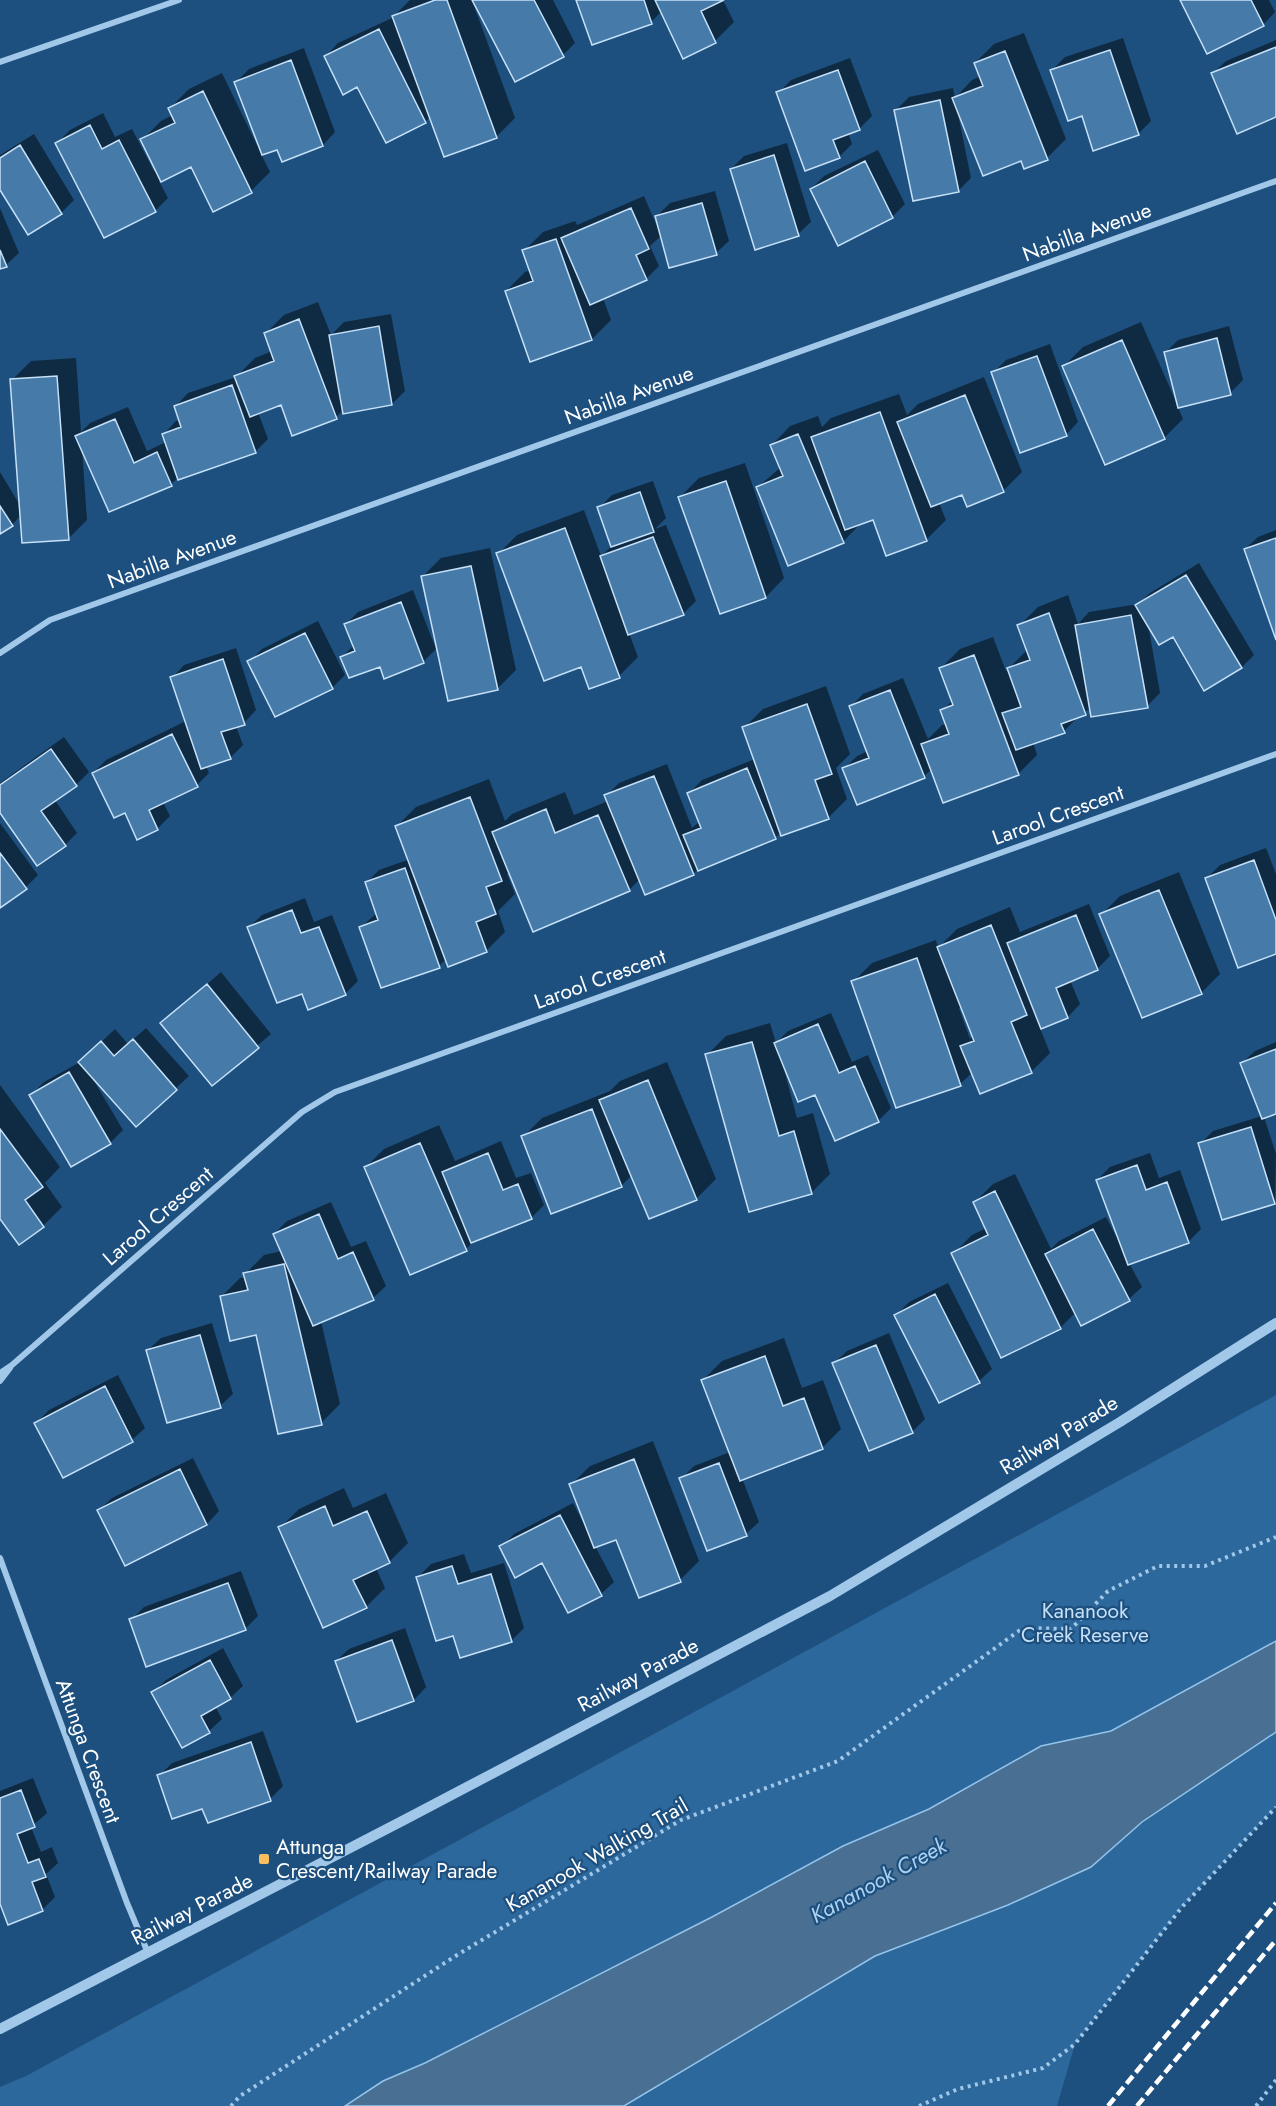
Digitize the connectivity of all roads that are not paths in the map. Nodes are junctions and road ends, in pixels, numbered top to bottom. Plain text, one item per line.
1 (179, 0) edge
2 (0, 62) edge
3 (1276, 181) edge
4 (0, 653) edge
5 (1276, 754) edge
6 (1276, 1323) edge
7 (12, 1365) junction
8 (0, 1373) edge
9 (0, 1381) edge
10 (0, 1558) edge
11 (149, 1953) junction
12 (0, 2029) edge

1 - 2 street
3 - 4 street, Nabilla Avenue
5 - 7 street, Larool Crescent
6 - 11 street, Railway Parade
7 - 8 street, Larool Crescent
7 - 9 street, Larool Crescent
10 - 11 street, Attunga Crescent
11 - 12 street, Railway Parade

